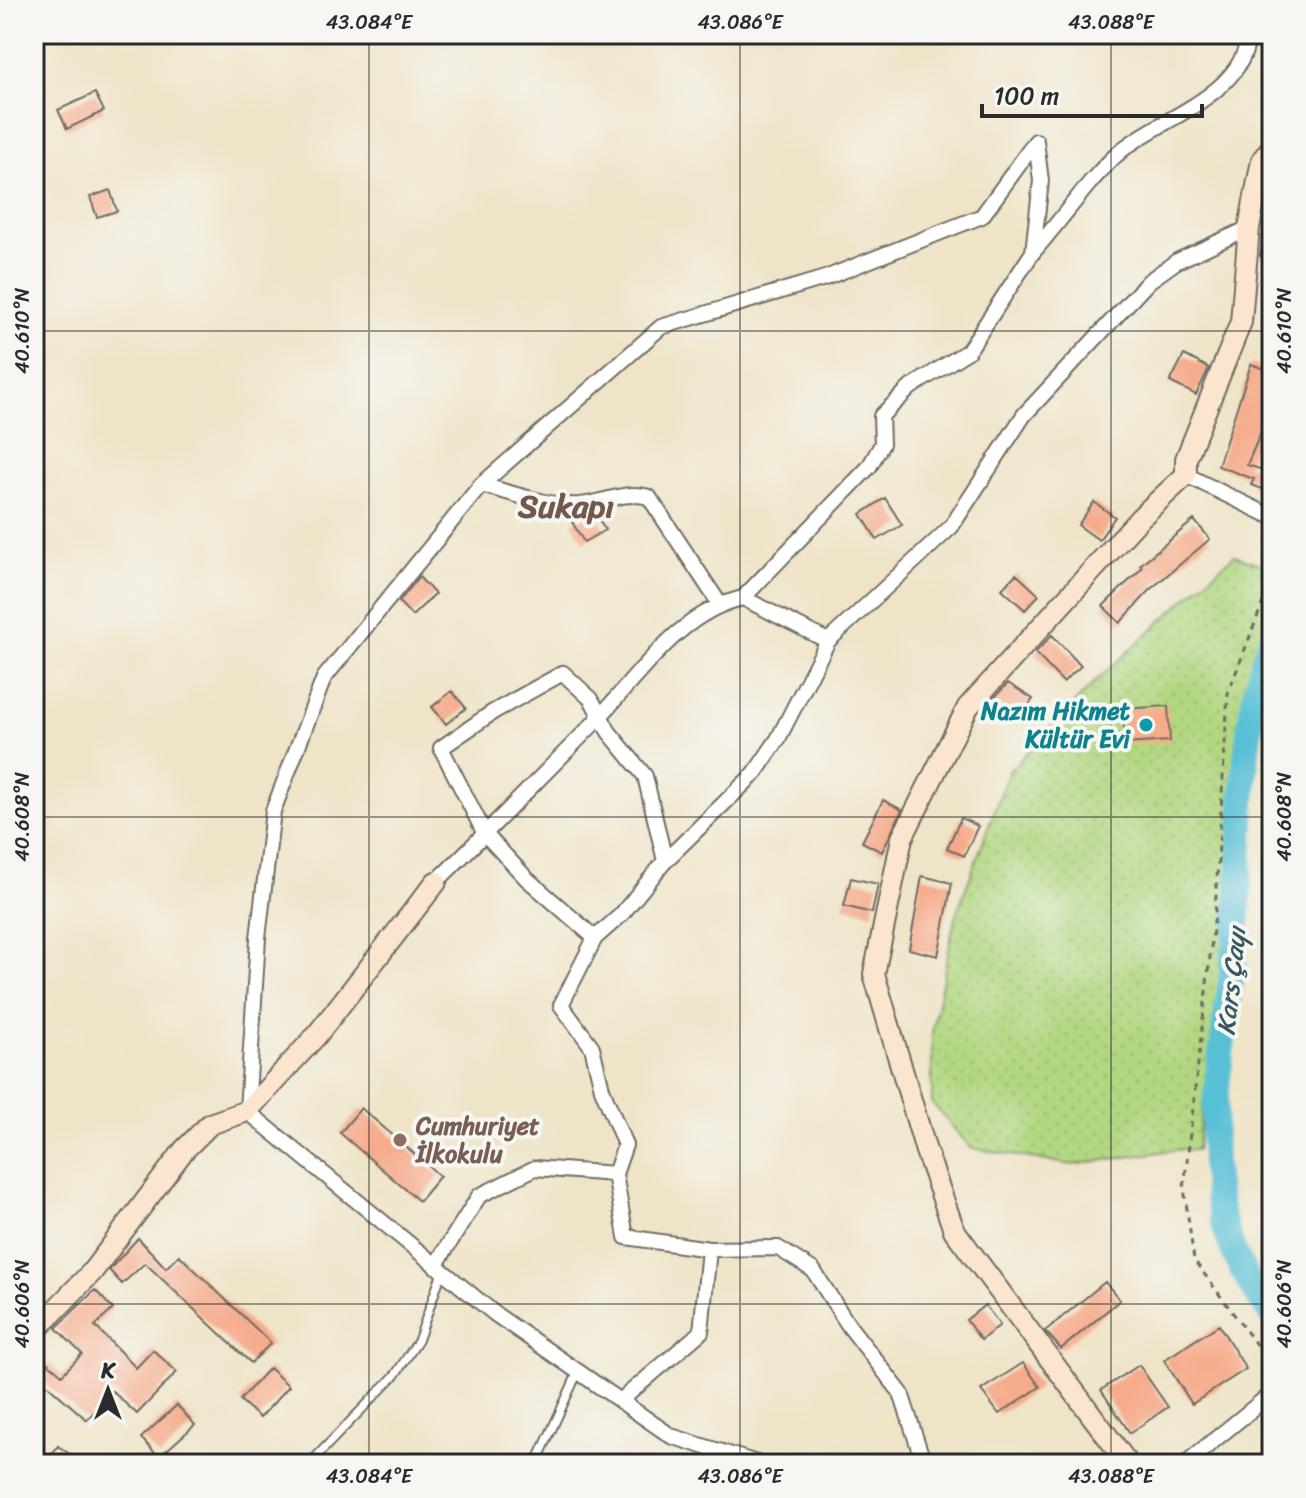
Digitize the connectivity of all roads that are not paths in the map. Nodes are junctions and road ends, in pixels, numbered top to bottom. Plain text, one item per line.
1 (1248, 34) edge
2 (1272, 147) edge
3 (1249, 228) junction
4 (1033, 252) junction
5 (1186, 475) junction
6 (481, 485) junction
7 (1272, 517) edge
8 (743, 598) junction
9 (719, 603) junction
10 (828, 641) junction
11 (600, 717) junction
12 (485, 834) junction
13 (665, 861) junction
14 (436, 882) joint
15 (595, 938) junction
16 (247, 1111) junction
17 (615, 1174) junction
18 (709, 1249) junction
19 (438, 1268) junction
20 (34, 1332) edge
21 (578, 1372) junction
22 (1266, 1398) edge
23 (620, 1401) junction
24 (309, 1464) edge
25 (536, 1464) edge
26 (760, 1464) edge
27 (924, 1464) edge
28 (1128, 1464) edge
29 (1185, 1464) edge

1 - 4 street
2 - 3 street
3 - 5 street
3 - 10 street
4 - 6 street
4 - 8 street
5 - 7 street
5 - 28 street
6 - 9 street
6 - 16 street
8 - 9 street
8 - 10 street
9 - 11 street
10 - 13 street
11 - 12 street
11 - 12 street
11 - 13 street
12 - 14 street
12 - 15 street
13 - 15 street
14 - 16 street
15 - 17 street
16 - 19 street
16 - 20 street
17 - 18 street
17 - 19 street
18 - 23 street
18 - 27 street
19 - 21 street
19 - 24 lane
21 - 23 street
21 - 25 lane
22 - 29 street
23 - 26 street

